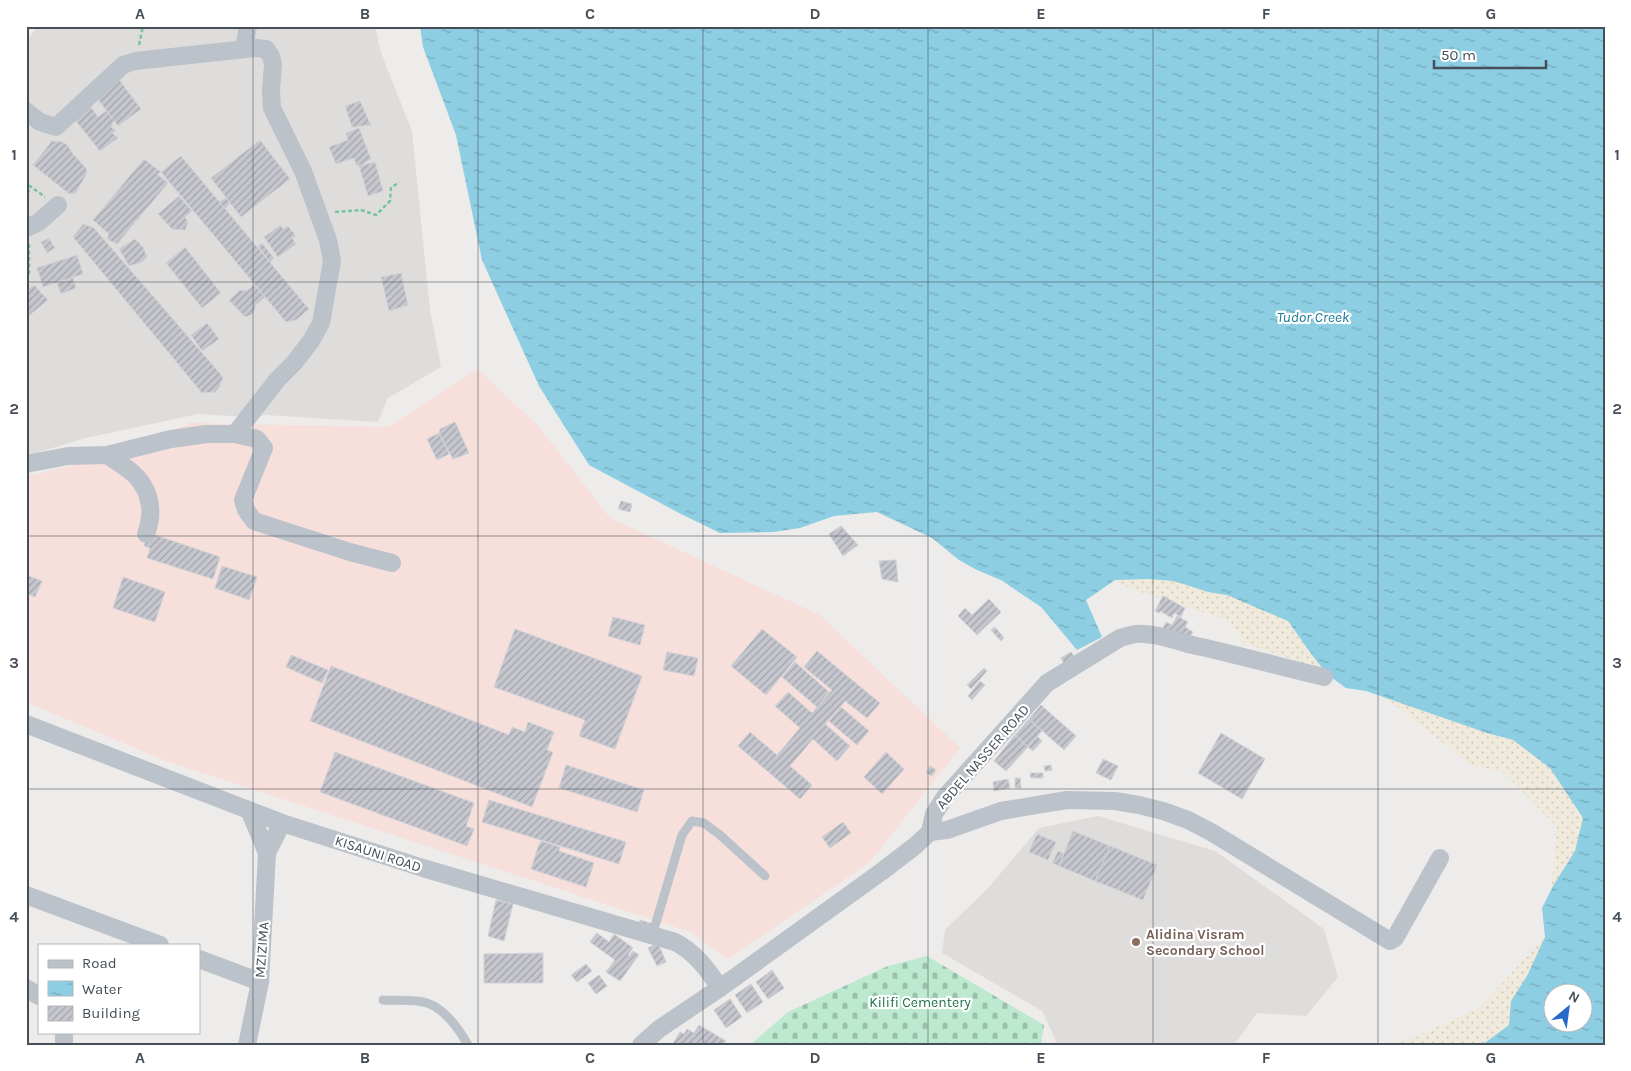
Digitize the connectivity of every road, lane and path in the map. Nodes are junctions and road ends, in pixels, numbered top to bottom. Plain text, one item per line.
1 (248, 26) edge
2 (244, 49) junction
3 (26, 111) edge
4 (399, 182) dead end
5 (26, 184) edge
6 (30, 186) junction
7 (26, 200) edge
8 (58, 205) joint
9 (319, 214) junction
10 (27, 234) edge
11 (29, 274) dead end
12 (235, 434) junction
13 (107, 455) junction
14 (26, 464) edge
15 (146, 534) dead end
16 (392, 563) dead end
17 (1324, 677) dead end
18 (26, 724) edge
19 (250, 812) junction
20 (282, 823) junction
21 (930, 832) junction
22 (267, 853) junction
23 (1440, 858) dead end
24 (765, 876) dead end
25 (26, 895) edge
26 (652, 936) junction
27 (157, 944) edge
28 (200, 959) edge
29 (260, 982) junction
30 (26, 988) edge
31 (720, 988) junction
32 (38, 995) edge
33 (383, 1000) dead end
34 (247, 1045) edge
35 (468, 1045) edge
36 (641, 1045) edge

1 - 2 street
2 - 3 street
2 - 9 street
4 - 9 path
5 - 6 path
6 - 7 path
6 - 8 path
8 - 10 street
9 - 12 street
10 - 11 path
12 - 13 street
12 - 16 street
13 - 14 street
13 - 15 street
17 - 21 street, ABDEL NASSER ROAD
18 - 19 street, KISAUNI ROAD
19 - 20 street, KISAUNI ROAD
19 - 22 street
20 - 22 street
20 - 26 street, KISAUNI ROAD
21 - 23 street
21 - 31 street
22 - 29 street, MZIZIMA
24 - 26 lane
25 - 27 street
26 - 31 street, KISAUNI ROAD
28 - 29 street
29 - 34 street, MZIZIMA
30 - 32 street
31 - 36 street
33 - 35 lane

